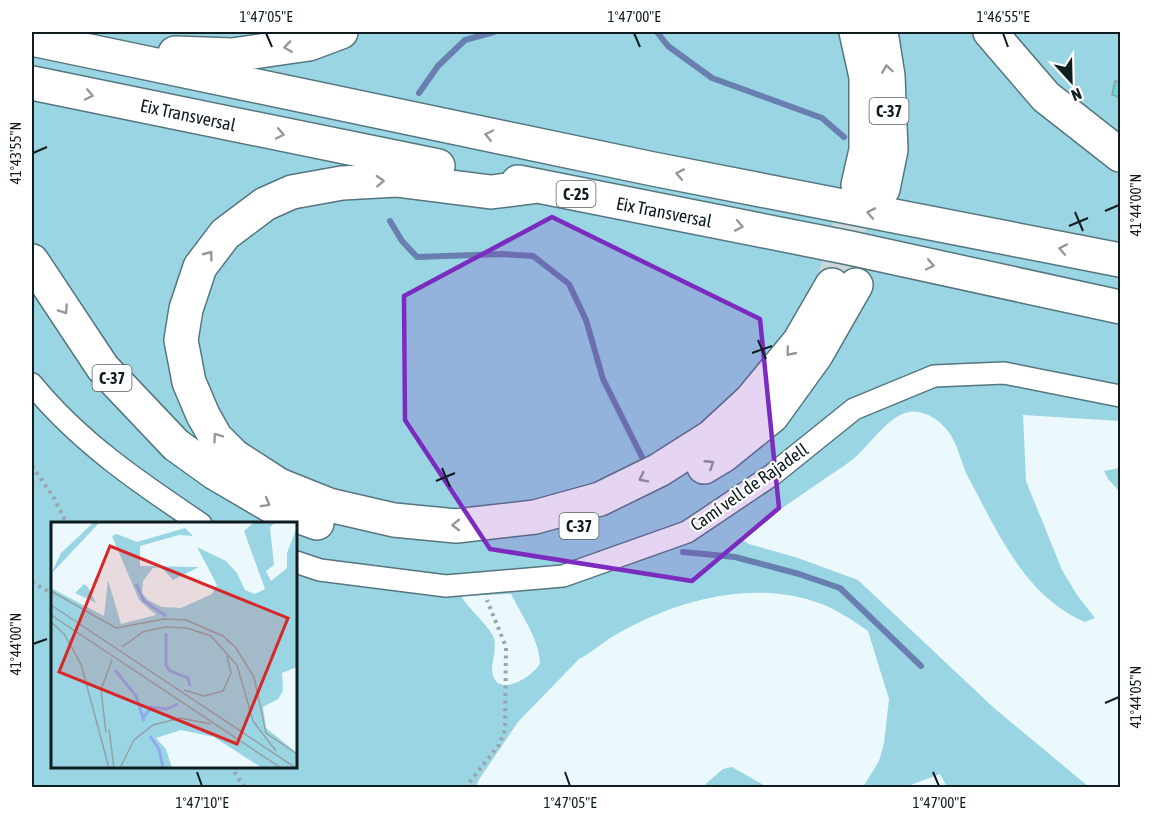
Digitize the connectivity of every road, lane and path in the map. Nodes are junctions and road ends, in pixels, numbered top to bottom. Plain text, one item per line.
1 (341, 32) edge
2 (856, 32) edge
3 (881, 32) edge
4 (990, 32) edge
5 (32, 39) edge
6 (32, 83) edge
7 (1120, 155) edge
8 (539, 186) junction
9 (1120, 260) edge
10 (32, 261) edge
11 (1120, 307) edge
12 (32, 384) edge
13 (1120, 396) edge
14 (32, 466) edge
15 (66, 522) edge
16 (198, 522) edge
17 (297, 562) edge
18 (32, 582) edge
19 (479, 583) junction
20 (51, 593) edge
21 (231, 768) edge
22 (245, 788) edge
23 (465, 788) edge

1 -> 5 highway
2 -> 3 highway, C-37
4 - 7 highway
9 -> 5 highway, C-25
6 -> 8 highway, Eix Transversal / C-25
10 -> 8 highway, C-37
8 -> 11 highway, Eix Transversal / C-25
12 - 16 street
13 - 19 street, Camí vell de Rajadell
14 - 15 path
17 - 19 street, Camí vell de Rajadell
18 - 20 path
19 - 23 path
21 - 22 path

